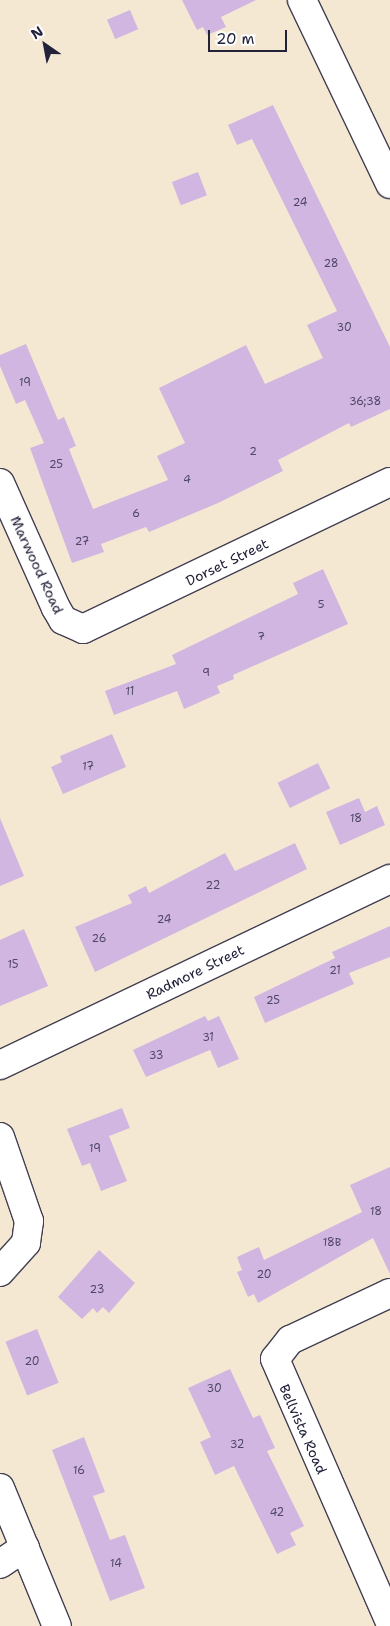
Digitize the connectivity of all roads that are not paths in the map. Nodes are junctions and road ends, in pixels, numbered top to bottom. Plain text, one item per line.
1 (302, 0) edge
2 (390, 184) edge
3 (390, 482) edge
4 (0, 483) edge
5 (63, 620) joint
6 (390, 879) edge
7 (0, 1065) edge
8 (0, 1137) edge
9 (0, 1272) edge
10 (390, 1293) edge
11 (0, 1488) edge
12 (25, 1547) junction
13 (0, 1564) edge
14 (389, 1616) edge
15 (57, 1626) edge

1 - 2 street
3 - 5 street, Dorset Street
4 - 5 street, Marwood Road
6 - 7 street, Radmore Street
8 - 9 street
10 - 14 street, Bellvista Road
11 - 12 street
12 - 13 street
12 - 15 street

